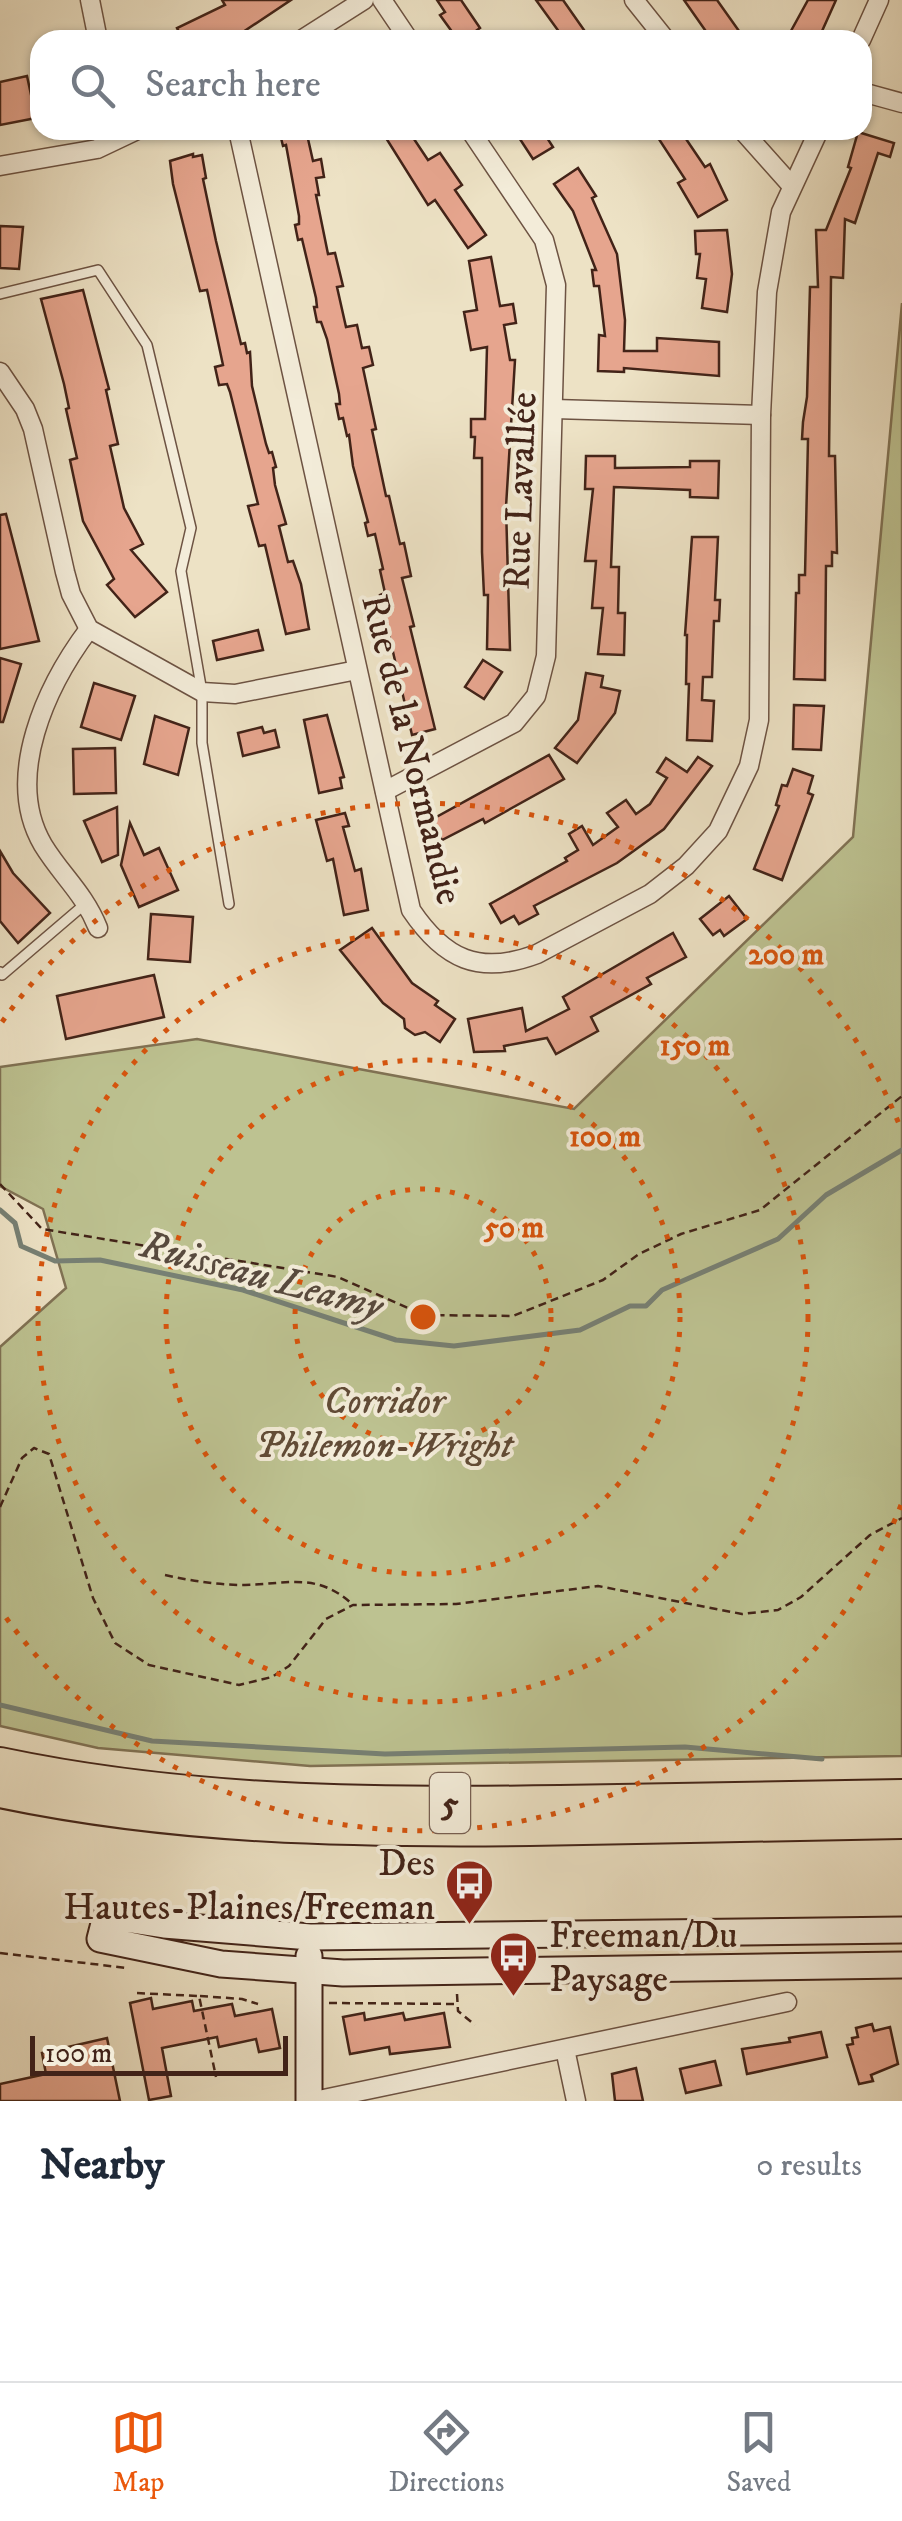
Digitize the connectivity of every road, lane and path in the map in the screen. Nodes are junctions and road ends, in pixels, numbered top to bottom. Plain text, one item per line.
1 (90, 0) edge
2 (364, 0) edge
3 (382, 0) edge
4 (634, 0) edge
5 (879, 0) edge
6 (96, 30) edge
7 (318, 30) edge
8 (402, 30) edge
9 (658, 30) edge
10 (866, 30) edge
11 (872, 95) edge
12 (902, 104) edge
13 (106, 140) edge
14 (240, 140) edge
15 (477, 140) edge
16 (751, 140) edge
17 (814, 140) edge
18 (0, 166) edge
19 (791, 185) junction
20 (0, 294) edge
21 (0, 372) edge
22 (7, 393) edge
23 (554, 409) junction
24 (761, 415) junction
25 (90, 630) junction
26 (357, 670) junction
27 (202, 692) junction
28 (385, 791) junction
29 (88, 902) junction
30 (229, 904) dead end
31 (98, 928) dead end
32 (0, 972) edge
33 (902, 1096) edge
34 (0, 1184) edge
35 (0, 1507) edge
36 (902, 1518) edge
37 (165, 1575) dead end
38 (353, 1605) junction
39 (0, 1764) edge
40 (0, 1791) edge
41 (902, 1796) edge
42 (902, 1822) edge
43 (902, 1930) edge
44 (310, 1937) junction
45 (0, 1953) edge
46 (902, 1965) edge
47 (128, 1968) dead end
48 (309, 1972) junction
49 (457, 1991) dead end
50 (137, 1993) dead end
51 (199, 1996) junction
52 (326, 2002) dead end
53 (787, 2002) dead end
54 (258, 2004) dead end
55 (458, 2004) junction
56 (474, 2026) dead end
57 (565, 2048) junction
58 (216, 2077) dead end
59 (312, 2101) edge
60 (576, 2101) edge

1 - 6 street
2 - 7 street
3 - 8 street
4 - 9 street
5 - 10 street
11 - 12 street
13 - 18 street
14 - 26 street, Rue de la Normandie
15 - 23 street, Rue Lavallée
16 - 19 street
17 - 19 street, Rue de la Normandie
19 - 24 street, Rue de la Normandie
20 - 27 lane
21 - 22 street
22 - 25 street
23 - 24 street
23 - 28 street, Rue Lavallée
24 - 28 street, Rue de la Normandie
25 - 27 street
25 - 29 street
26 - 27 street
26 - 28 street, Rue de la Normandie
27 - 30 lane
29 - 31 street
29 - 32 lane
33 - 34 path
35 - 38 path
36 - 38 path
37 - 38 path
39 - 41 highway, 5
40 - 42 highway, 5
43 - 44 street
44 - 48 street
44 - 48 street
45 - 47 path
46 - 48 street
48 - 59 street
49 - 55 path
50 - 51 path
51 - 54 path
51 - 58 path
52 - 55 path
53 - 57 street
55 - 56 path
57 - 59 street
57 - 60 street

